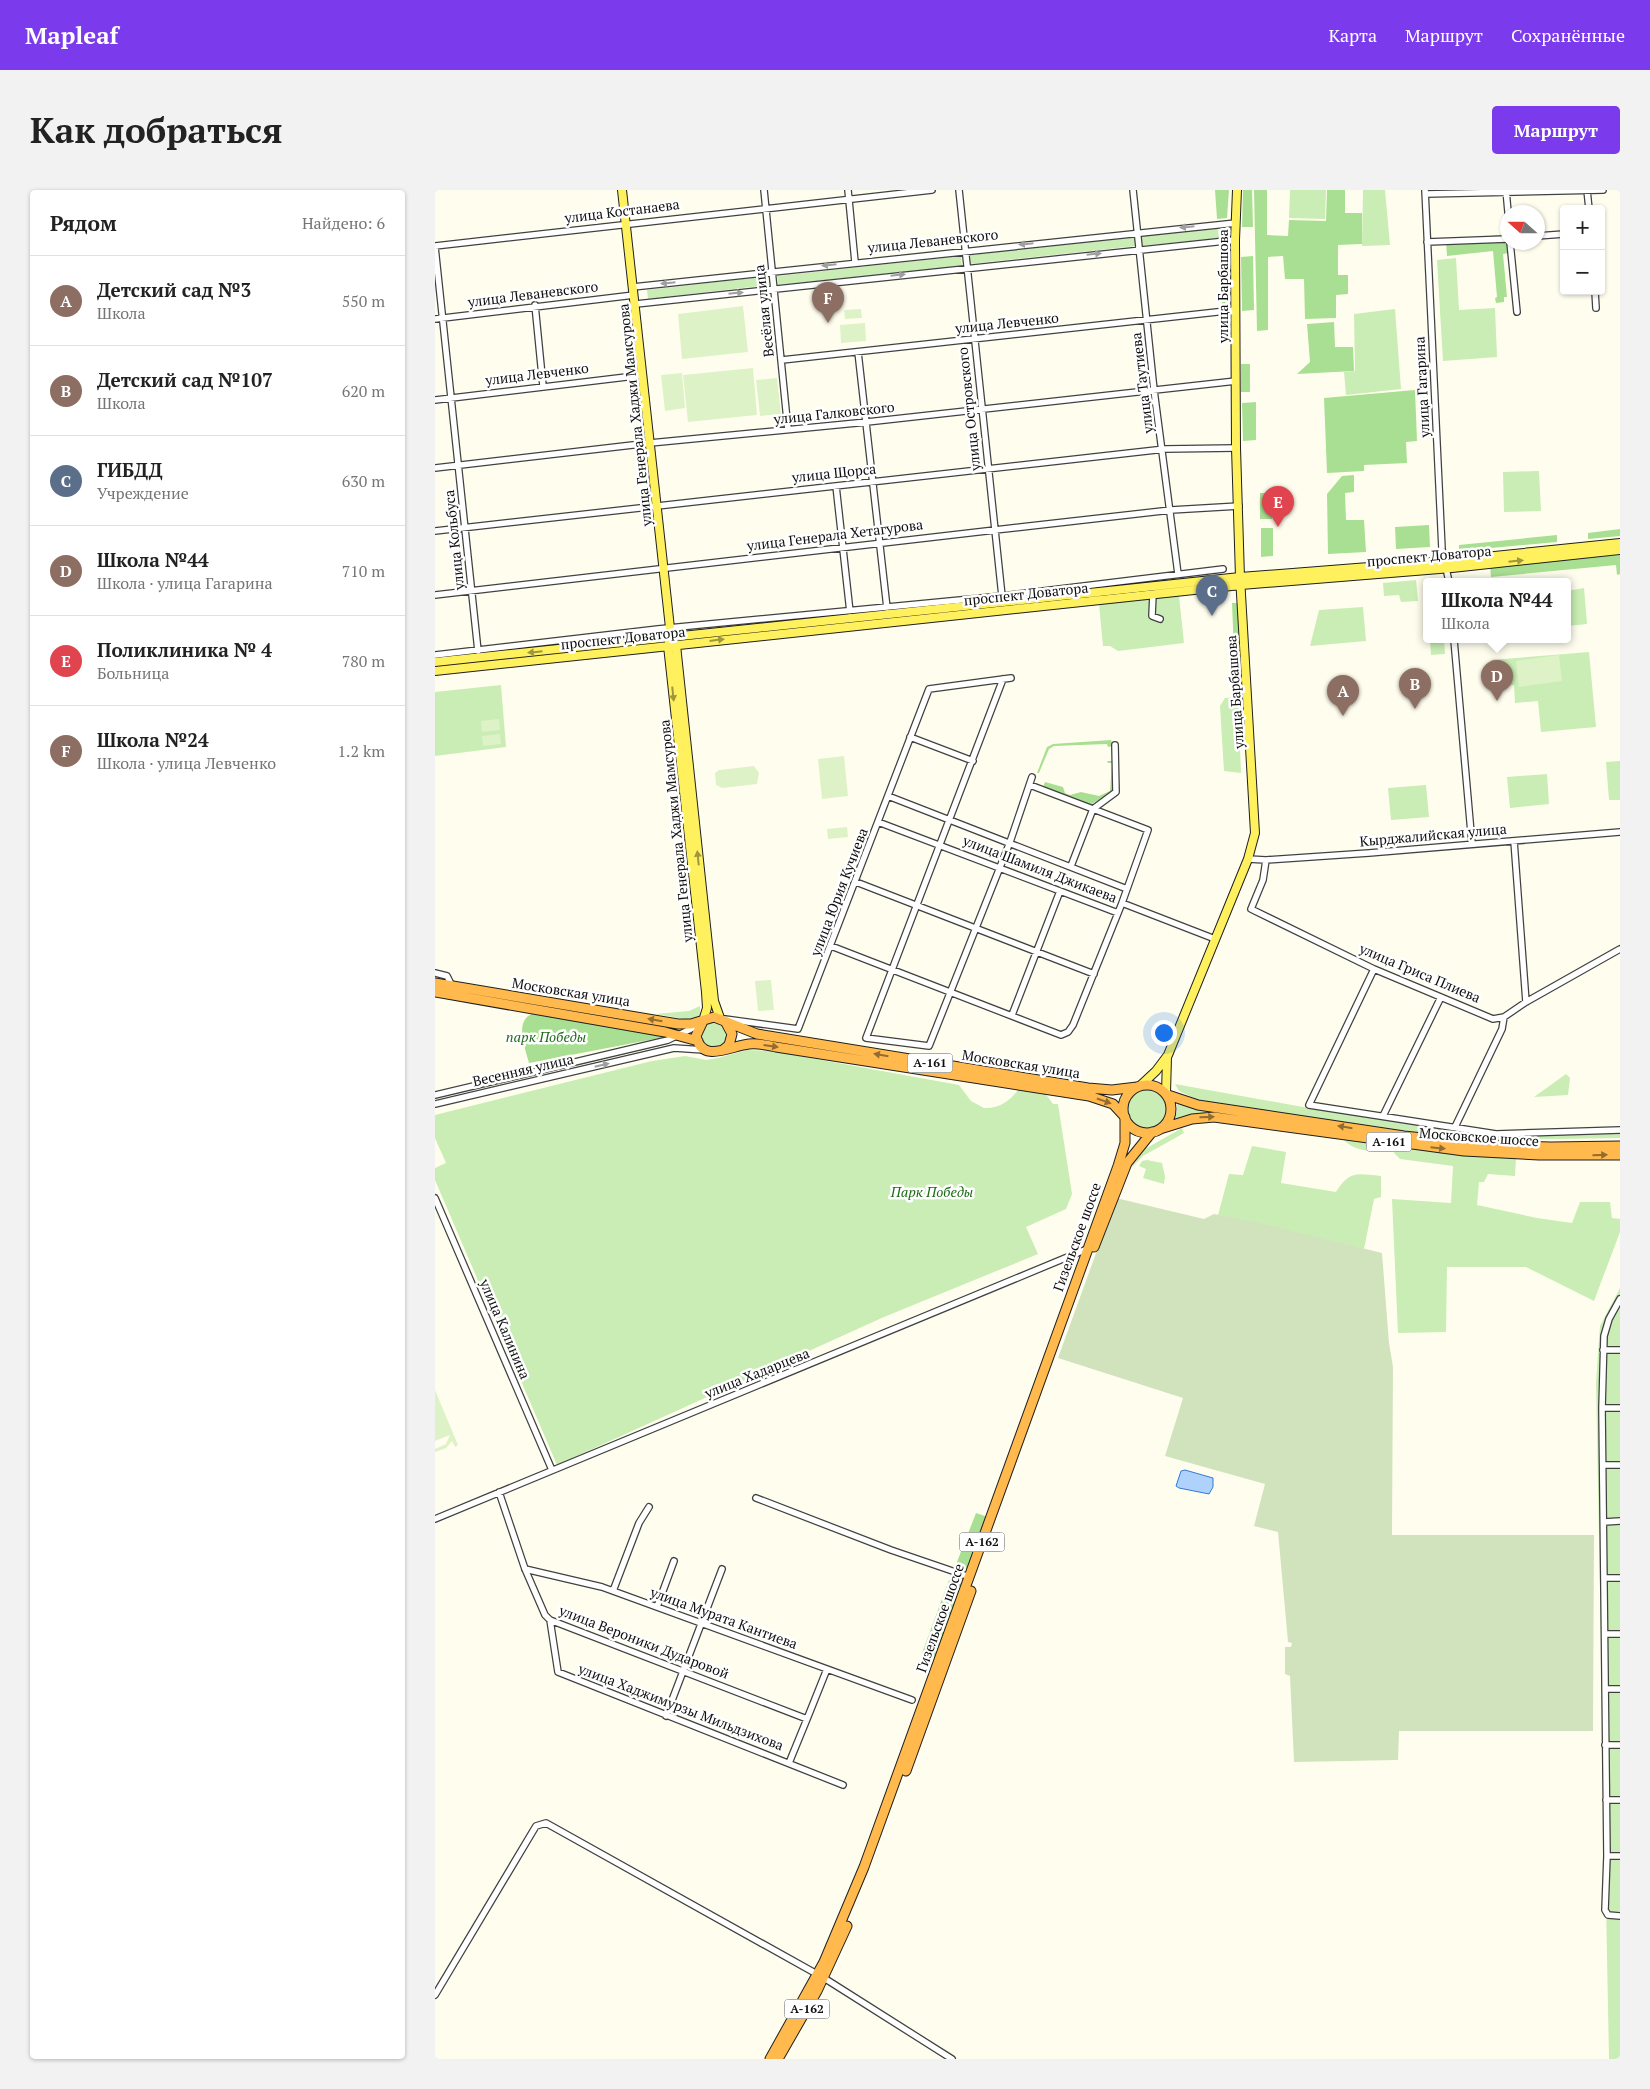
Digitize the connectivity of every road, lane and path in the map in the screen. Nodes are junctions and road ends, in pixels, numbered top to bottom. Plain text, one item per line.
1 (623, 190) edge
2 (764, 190) edge
3 (848, 190) edge
4 (932, 190) edge
5 (959, 190) edge
6 (1133, 190) edge
7 (1237, 190) edge
8 (1587, 190) edge
9 (1603, 190) edge
10 (1506, 191) edge
11 (1425, 192) edge
12 (848, 198) junction
13 (1507, 205) edge
14 (1589, 205) edge
15 (766, 208) junction
16 (1236, 222) junction
17 (626, 223) junction
18 (1137, 233) junction
19 (1560, 234) edge
20 (1545, 235) edge
21 (1500, 239) edge
22 (1235, 240) junction
23 (1427, 242) junction
24 (435, 246) edge
25 (1139, 249) junction
26 (965, 250) junction
27 (1511, 250) edge
28 (855, 262) junction
29 (967, 267) junction
30 (773, 271) junction
31 (775, 289) junction
32 (634, 291) junction
33 (1595, 295) edge
34 (635, 304) junction
35 (535, 305) junction
36 (1596, 308) dead end
37 (1235, 310) junction
38 (1517, 312) dead end
39 (444, 318) junction
40 (435, 319) edge
41 (1147, 321) junction
42 (975, 339) junction
43 (858, 352) junction
44 (782, 360) junction
45 (643, 375) junction
46 (1236, 381) junction
47 (543, 386) junction
48 (1154, 390) junction
49 (451, 398) junction
50 (435, 400) edge
51 (983, 409) junction
52 (867, 422) junction
53 (788, 430) junction
54 (649, 442) junction
55 (1236, 448) junction
56 (1163, 450) junction
57 (459, 466) junction
58 (435, 468) edge
59 (988, 468) junction
60 (873, 481) junction
61 (836, 486) junction
62 (657, 506) junction
63 (1239, 506) junction
64 (1171, 510) junction
65 (465, 528) junction
66 (995, 530) junction
67 (435, 531) edge
68 (880, 543) junction
69 (1620, 543) edge
70 (843, 547) junction
71 (1620, 550) edge
72 (1446, 565) junction
73 (663, 568) junction
74 (1223, 569) dead end
75 (1178, 574) junction
76 (1448, 578) edge
77 (1240, 581) junction
78 (472, 591) junction
79 (1153, 594) junction
80 (435, 595) edge
81 (1002, 596) junction
82 (887, 608) junction
83 (850, 612) junction
84 (1160, 620) dead end
85 (670, 628) junction
86 (671, 637) junction
87 (1454, 643) edge
88 (672, 645) junction
89 (478, 651) junction
90 (435, 656) edge
91 (435, 662) edge
92 (435, 671) edge
93 (1003, 678) junction
94 (1011, 678) dead end
95 (681, 730) junction
96 (910, 737) junction
97 (1115, 745) dead end
98 (973, 761) junction
99 (1033, 777) dead end
100 (1030, 785) junction
101 (888, 796) junction
102 (1093, 809) junction
103 (950, 820) junction
104 (879, 822) junction
105 (1620, 832) edge
106 (1514, 841) junction
107 (1010, 842) junction
108 (1472, 844) junction
109 (940, 845) junction
110 (1248, 859) junction
111 (1266, 860) junction
112 (1071, 866) junction
113 (1000, 868) junction
114 (856, 882) junction
115 (1127, 889) junction
116 (1060, 891) junction
117 (1122, 903) junction
118 (918, 905) junction
119 (1118, 913) junction
120 (977, 927) junction
121 (1215, 939) junction
122 (831, 946) junction
123 (1620, 948) edge
124 (1037, 951) junction
125 (1374, 969) junction
126 (893, 970) junction
127 (435, 973) edge
128 (1094, 974) junction
129 (435, 983) edge
130 (452, 986) junction
131 (435, 992) edge
132 (951, 992) junction
133 (1441, 997) junction
134 (1526, 1002) junction
135 (1012, 1016) junction
136 (1504, 1017) junction
137 (723, 1020) junction
138 (701, 1023) junction
139 (680, 1035) junction
140 (697, 1041) junction
141 (705, 1050) junction
142 (723, 1050) junction
143 (1168, 1055) junction
144 (1139, 1086) junction
145 (1167, 1094) junction
146 (435, 1095) edge
147 (435, 1104) edge
148 (1383, 1116) junction
149 (1125, 1117) junction
150 (1455, 1127) junction
151 (1620, 1130) edge
152 (1156, 1131) junction
153 (1620, 1146) edge
154 (1620, 1155) edge
155 (435, 1198) edge
156 (1087, 1248) junction
157 (1620, 1299) edge
158 (1603, 1350) junction
159 (1620, 1350) edge
160 (1039, 1393) junction
161 (1603, 1408) junction
162 (1620, 1408) edge
163 (1620, 1464) edge
164 (1604, 1465) junction
165 (552, 1470) junction
166 (499, 1492) junction
167 (756, 1498) dead end
168 (649, 1507) dead end
169 (435, 1519) edge
170 (1620, 1521) edge
171 (1604, 1522) junction
172 (674, 1561) dead end
173 (525, 1569) junction
174 (722, 1569) dead end
175 (970, 1576) junction
176 (1605, 1578) junction
177 (1620, 1578) edge
178 (613, 1591) junction
179 (657, 1607) junction
180 (551, 1620) junction
181 (701, 1623) junction
182 (1606, 1634) junction
183 (1620, 1634) edge
184 (827, 1669) junction
185 (684, 1672) junction
186 (1620, 1689) edge
187 (1605, 1690) junction
188 (912, 1700) dead end
189 (666, 1716) junction
190 (807, 1719) junction
191 (1620, 1745) edge
192 (1605, 1746) junction
193 (789, 1763) junction
194 (843, 1785) dead end
195 (1606, 1800) junction
196 (1620, 1800) edge
197 (1607, 1856) junction
198 (1620, 1856) edge
199 (1620, 1916) edge
200 (820, 1977) junction
201 (435, 1995) edge
202 (770, 2059) edge
203 (778, 2059) edge
204 (952, 2059) edge

1 - 17 main road, улица Генерала Хаджи Мамсурова
2 - 15 street, Весёлая улица
3 - 12 street
4 - 12 street, улица Костанаева
5 - 26 street, улица Островского
6 - 18 street, улица Таутиева
7 - 16 main road, улица Барбашова
8 - 9 street
8 - 10 street
8 - 14 street
10 - 11 street
10 - 13 street
11 - 23 street, улица Гагарина
12 - 15 street, улица Костанаева
12 - 28 street
15 - 17 street, улица Костанаева
15 - 30 street, Весёлая улица
16 -> 18 street, улица Леваневского
16 - 22 main road, улица Барбашова
17 - 24 street, улица Костанаева
17 - 32 main road, улица Генерала Хаджи Мамсурова
18 - 25 street, улица Таутиева
18 -> 26 street, улица Леваневского
19 - 20 street
21 - 23 street
22 - 25 street
22 - 37 main road, улица Барбашова
23 - 72 street, улица Гагарина
24 - 39 street, улица Кольбуса
29 -> 25 street
25 - 41 street, улица Таутиева
26 - 28 street, улица Леваневского
26 - 29 street, улица Островского
27 - 38 street
28 -> 30 street, улица Леваневского
31 -> 29 street
29 - 42 street, улица Островского
30 - 31 street, Весёлая улица
30 -> 32 street, улица Леваневского
34 -> 31 street
31 - 44 street, Весёлая улица
32 - 34 main road, улица Генерала Хаджи Мамсурова
32 - 35 street, улица Леваневского
33 - 36 street
34 - 45 main road, улица Генерала Хаджи Мамсурова
35 - 39 street, улица Леваневского
35 - 47 street
37 - 41 street, улица Левченко
37 - 46 main road, улица Барбашова
39 - 40 street, улица Леваневского
39 - 49 street, улица Кольбуса
41 - 42 street, улица Левченко
41 - 48 street, улица Таутиева
42 - 43 street, улица Левченко
42 - 51 street, улица Островского
43 - 44 street, улица Левченко
43 - 52 street
44 - 53 street, Весёлая улица
45 - 47 street, улица Левченко
45 - 54 main road, улица Генерала Хаджи Мамсурова
46 - 48 street, улица Галковского
46 - 55 main road, улица Барбашова
47 - 49 street, улица Левченко
48 - 51 street, улица Галковского
48 - 56 street, улица Таутиева
49 - 50 street, улица Левченко
49 - 57 street, улица Кольбуса
51 - 52 street, улица Галковского
51 - 59 street, улица Островского
52 - 53 street, улица Галковского
52 - 60 street
53 - 54 street, улица Галковского
54 - 57 street, улица Галковского
54 - 62 main road, улица Генерала Хаджи Мамсурова
55 - 56 street, улица Щорса
55 - 63 main road, улица Барбашова
56 - 59 street, улица Щорса
56 - 64 street, улица Таутиева
57 - 58 street, улица Галковского
57 - 65 street, улица Кольбуса
59 - 60 street, улица Щорса
59 - 66 street, улица Островского
60 - 61 street, улица Щорса
60 - 68 street
61 - 62 street, улица Щорса
61 - 70 street
62 - 65 street, улица Щорса
62 - 73 main road, улица Генерала Хаджи Мамсурова
63 - 64 street, улица Генерала Хетагурова
63 - 77 main road, улица Барбашова
64 - 66 street, улица Генерала Хетагурова
64 - 75 street, улица Таутиева
65 - 67 street, улица Щорса
65 - 78 street, улица Кольбуса
66 - 68 street, улица Генерала Хетагурова
66 - 81 street, улица Островского
68 - 70 street, улица Генерала Хетагурова
68 - 82 street
69 - 72 main road, проспект Доватора
70 - 73 street, улица Генерала Хетагурова
70 - 83 street
72 -> 71 main road, проспект Доватора
72 - 76 street, улица Гагарина
72 - 77 main road, проспект Доватора
73 - 78 street, улица Генерала Хетагурова
73 - 85 main road, улица Генерала Хаджи Мамсурова
74 - 75 street, проспект Доватора
75 - 81 street, проспект Доватора
77 - 79 main road, проспект Доватора
77 - 86 main road, проспект Доватора
77 - 110 main road, улица Барбашова
78 - 80 street, улица Генерала Хетагурова
78 - 89 street, улица Кольбуса
79 - 84 street
88 -> 79 main road, проспект Доватора
81 - 82 street, проспект Доватора
82 - 83 street, проспект Доватора
83 - 85 street, проспект Доватора
85 - 86 main road, улица Генерала Хаджи Мамсурова
85 - 89 street, проспект Доватора
86 - 88 main road, улица Генерала Хаджи Мамсурова
86 -> 91 main road, проспект Доватора
87 - 108 street
88 - 92 main road, проспект Доватора
88 - 95 main road, улица Генерала Хаджи Мамсурова
89 - 90 street, проспект Доватора
93 - 94 street
93 - 96 street, улица Юрия Кучиева
93 - 98 street
137 -> 95 main road, улица Генерала Хаджи Мамсурова
95 - 138 main road, улица Генерала Хаджи Мамсурова
96 - 98 street
96 - 101 street, улица Юрия Кучиева
97 - 102 street
98 - 103 street
99 - 100 street
100 - 102 street
100 - 107 street
101 - 103 street, улица Шамиля Джикаева
101 - 104 street, улица Юрия Кучиева
102 - 112 street
102 - 115 street
103 - 107 street, улица Шамиля Джикаева
103 - 109 street
104 - 109 street, улица Шамиля Джикаева
104 - 114 street, улица Юрия Кучиева
105 - 106 street, Кырджалийская улица
106 - 108 street, Кырджалийская улица
106 - 134 street
107 - 112 street, улица Шамиля Джикаева
107 - 113 street
108 - 111 street, Кырджалийская улица
109 - 113 street, улица Шамиля Джикаева
109 - 118 street
110 - 111 street, Кырджалийская улица
110 - 121 main road, улица Барбашова
111 - 125 street, улица Гриса Плиева
112 - 115 street, улица Шамиля Джикаева
113 - 116 street, улица Шамиля Джикаева
113 - 120 street
114 - 118 street
114 - 122 street, улица Юрия Кучиева
115 - 117 street
116 - 119 street, улица Шамиля Джикаева
116 - 124 street
117 - 119 street, улица Шамиля Джикаева
117 - 121 street, улица Шамиля Джикаева
118 - 120 street
118 - 126 street
119 - 128 street
120 - 124 street
120 - 132 street
121 - 143 main road, улица Барбашова
122 - 126 street
122 - 137 street, улица Юрия Кучиева
123 - 134 street
124 - 128 street
124 - 135 street
125 - 133 street, улица Гриса Плиева
125 - 148 street
126 - 132 street
126 - 132 street
127 - 130 street
128 - 135 street
129 - 130 highway, Московская улица
138 -> 130 highway, Московская улица
131 - 139 highway, Московская улица
132 - 135 street
133 - 136 street, улица Гриса Плиева
133 - 148 street
134 - 136 street
136 - 150 street
137 - 138 highway, Московская улица
137 - 142 highway
144 -> 137 highway, Московская улица / А-161
138 - 139 street, Весенняя улица
138 - 140 highway
139 - 140 highway, Московская улица
139 - 146 street, Весенняя улица
140 - 141 highway, Московская улица
141 - 142 highway, Московская улица / А-161
147 -> 141 street, Весенняя улица
142 -> 149 highway, Московская улица / А-161
143 - 144 main road, улица Барбашова
143 - 145 main road, улица Барбашова
144 - 145 highway, А-161
144 - 149 highway
145 - 152 highway
153 -> 145 highway, Московское шоссе / А-161
148 - 150 street
149 - 152 highway, А-161
149 - 156 highway, Гизельское шоссе / А-162
150 - 151 street
152 -> 154 highway, Московское шоссе / А-161
152 - 160 highway, Гизельское шоссе / А-162
155 - 165 street, улица Калинина
156 - 160 highway, Гизельское шоссе / А-162
156 - 165 street, улица Хадарцева
157 - 158 street
158 - 159 street
158 - 161 street
160 - 175 highway, Гизельское шоссе / А-162
160 - 200 highway, Гизельское шоссе / А-162
161 - 162 street
161 - 164 street
163 - 164 street
164 - 171 street
165 - 166 street, улица Хадарцева
166 - 169 street, улица Хадарцева
166 - 173 street, улица Вероники Дударовой
167 - 175 street
168 - 178 street
170 - 171 street
171 - 176 street
172 - 179 street
173 - 178 street, улица Мурата Кантиева
173 - 180 street, улица Вероники Дударовой
174 - 181 street
175 - 200 highway, Гизельское шоссе / А-162
176 - 177 street
176 - 182 street
178 - 179 street, улица Мурата Кантиева
179 - 181 street, улица Мурата Кантиева
180 - 185 street, улица Вероники Дударовой
180 - 189 street, улица Хаджимурзы Мильдзихова
181 - 184 street, улица Мурата Кантиева
181 - 185 street
182 - 183 street
182 - 187 street
184 - 188 street, улица Мурата Кантиева
184 - 190 street
185 - 189 street
185 - 190 street, улица Вероники Дударовой
186 - 187 street
187 - 192 street
189 - 193 street, улица Хаджимурзы Мильдзихова
190 - 193 street
191 - 192 street
192 - 195 street
193 - 194 street, улица Хаджимурзы Мильдзихова
195 - 196 street
195 - 197 street
197 - 198 street
197 - 199 street
200 - 201 street
200 - 202 highway, Гизельское шоссе / А-162
200 - 203 highway, Гизельское шоссе / А-162
200 - 204 street

